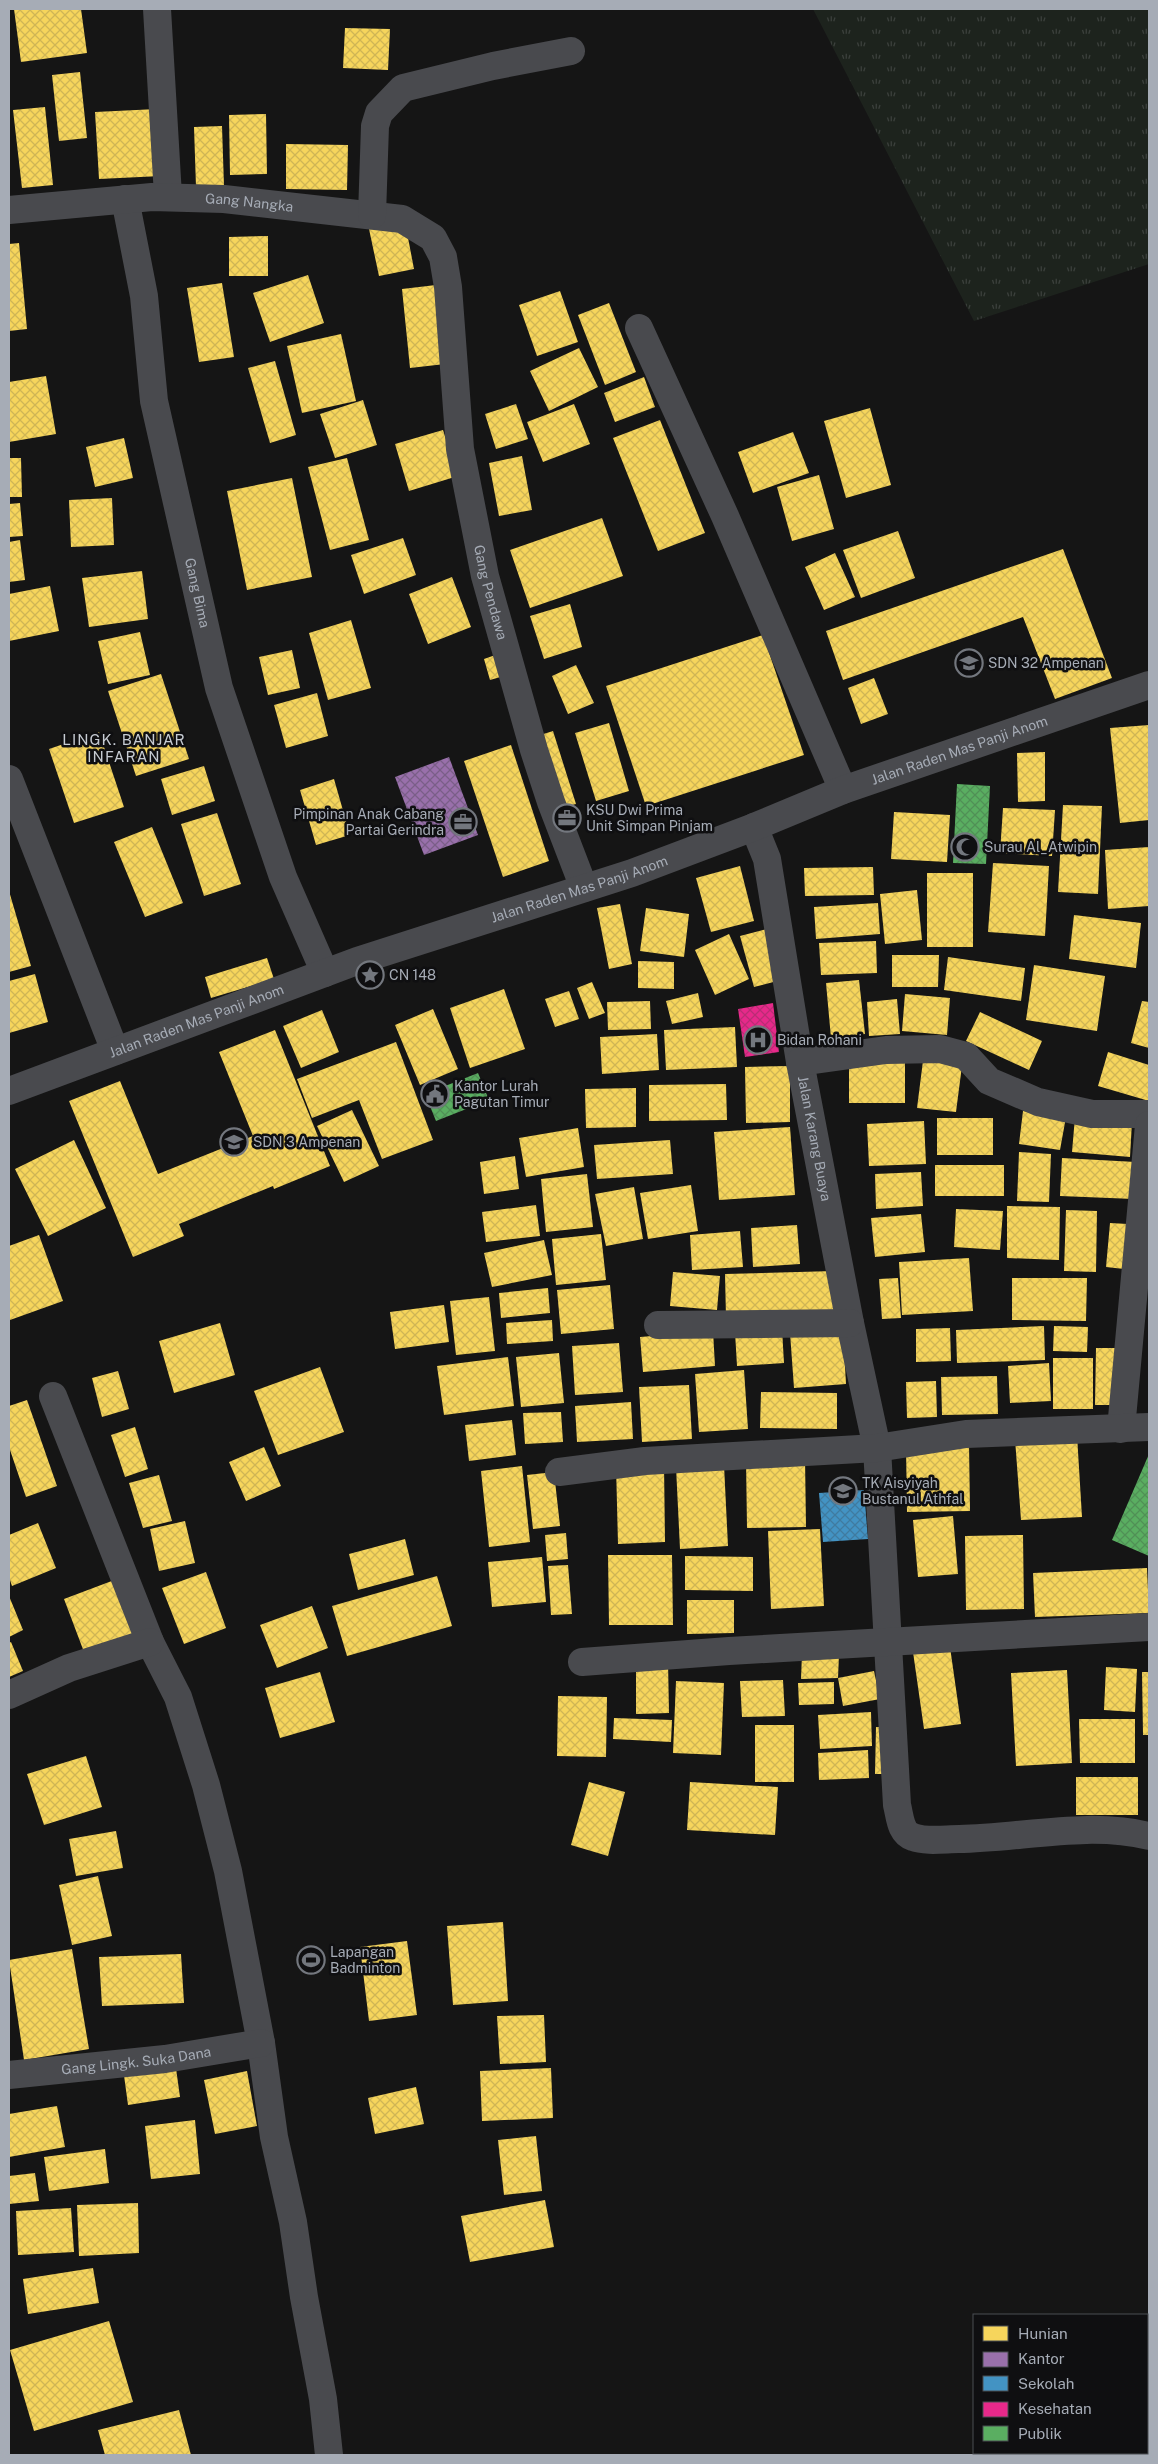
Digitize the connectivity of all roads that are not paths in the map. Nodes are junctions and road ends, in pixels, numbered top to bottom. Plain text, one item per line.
1 (157, 9) edge
2 (571, 51) dead end
3 (168, 196) junction
4 (125, 198) junction
5 (9, 210) edge
6 (372, 215) junction
7 (448, 287) joint
8 (639, 328) dead end
9 (1149, 685) edge
10 (9, 780) edge
11 (844, 790) junction
12 (754, 827) junction
13 (584, 888) junction
14 (325, 973) junction
15 (115, 1051) junction
16 (800, 1062) junction
17 (9, 1091) edge
18 (1149, 1114) edge
19 (1149, 1125) edge
20 (850, 1323) junction
21 (658, 1324) dead end
22 (53, 1396) dead end
23 (1149, 1427) edge
24 (1122, 1429) junction
25 (877, 1448) junction
26 (559, 1472) dead end
27 (1149, 1627) edge
28 (150, 1642) junction
29 (887, 1643) junction
30 (582, 1662) dead end
31 (9, 1695) edge
32 (1149, 1836) edge
33 (261, 2043) junction
34 (9, 2075) edge
35 (329, 2455) edge

1 - 3 street
2 - 6 street
3 - 4 street, Gang Nangka
3 - 6 street, Gang Nangka
4 - 5 street, Gang Nangka
4 - 14 street, Gang Bima
6 - 7 street, Gang Nangka
7 - 13 street, Gang Pendawa
8 - 11 street
9 - 11 street, Jalan Raden Mas Panji Anom
10 - 15 street
11 - 12 street, Jalan Raden Mas Panji Anom
12 - 13 street, Jalan Raden Mas Panji Anom
12 - 16 street, Jalan Karang Buaya
13 - 14 street, Jalan Raden Mas Panji Anom
14 - 15 street, Jalan Raden Mas Panji Anom
15 - 17 street, Jalan Raden Mas Panji Anom
16 - 18 street
16 - 20 street, Jalan Karang Buaya
19 - 24 street
20 - 21 street
20 - 25 street, Jalan Karang Buaya
22 - 28 street
23 - 24 street
24 - 25 street
25 - 26 street
25 - 29 street, Jalan Karang Buaya
27 - 29 street
28 - 31 street
28 - 33 street
29 - 30 street
29 - 32 street, Jalan Karang Buaya
33 - 34 street, Gang Lingk. Suka Dana
33 - 35 street

